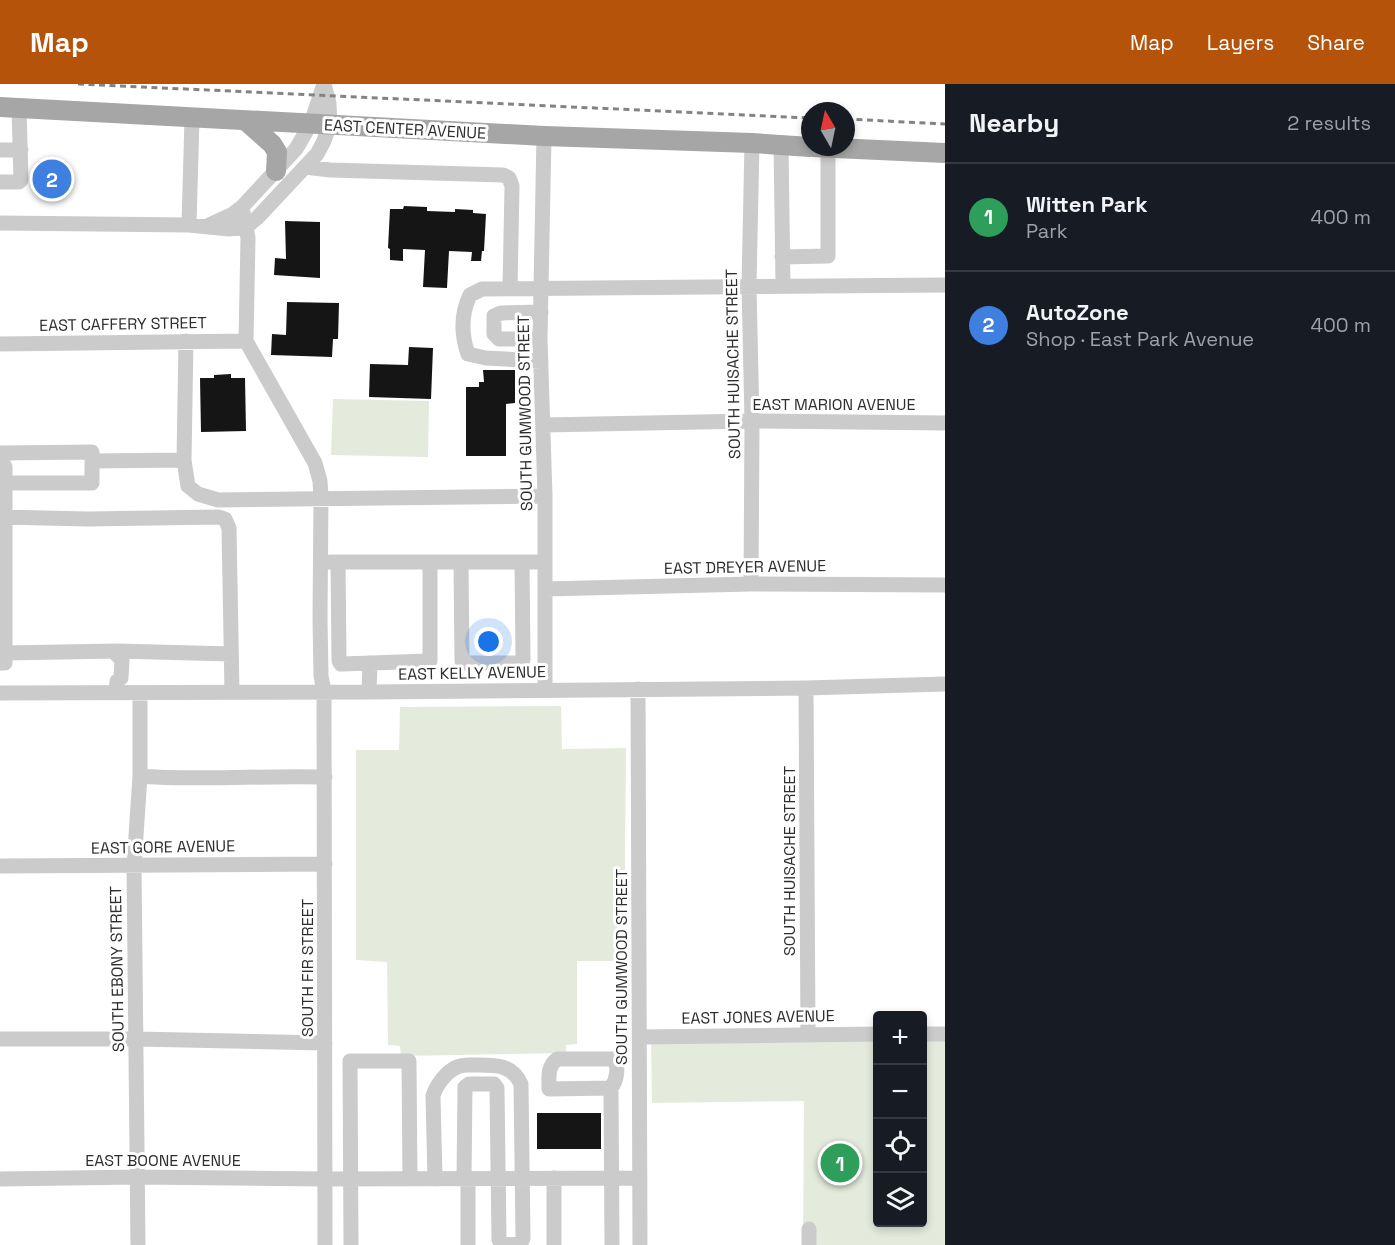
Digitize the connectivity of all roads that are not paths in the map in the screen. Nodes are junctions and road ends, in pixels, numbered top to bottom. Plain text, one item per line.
1 (324, 84) edge
2 (10, 108) edge
3 (192, 118) junction
4 (246, 121) junction
5 (320, 124) junction
6 (544, 136) junction
7 (752, 143) junction
8 (781, 145) junction
9 (801, 146) edge
10 (855, 149) edge
11 (0, 150) edge
12 (21, 150) junction
13 (945, 153) edge
14 (828, 156) edge
15 (305, 166) junction
16 (276, 171) junction
17 (0, 182) edge
18 (242, 207) junction
19 (0, 223) edge
20 (189, 225) junction
21 (207, 226) junction
22 (246, 227) junction
23 (782, 257) junction
24 (783, 285) junction
25 (945, 285) edge
26 (749, 286) junction
27 (510, 288) junction
28 (541, 290) junction
29 (541, 312) junction
30 (540, 339) junction
31 (186, 341) junction
32 (246, 341) junction
33 (0, 344) edge
34 (541, 360) junction
35 (752, 421) junction
36 (945, 423) edge
37 (543, 425) junction
38 (0, 454) edge
39 (184, 460) junction
40 (92, 461) junction
41 (5, 483) junction
42 (545, 496) junction
43 (321, 498) junction
44 (2, 517) edge
45 (321, 562) junction
46 (338, 562) junction
47 (430, 562) junction
48 (461, 562) junction
49 (522, 562) junction
50 (545, 562) junction
51 (751, 584) junction
52 (945, 585) edge
53 (545, 589) junction
54 (117, 653) junction
55 (231, 654) junction
56 (2, 658) edge
57 (370, 663) junction
58 (495, 663) junction
59 (945, 684) edge
60 (117, 687) junction
61 (806, 688) junction
62 (545, 689) junction
63 (638, 689) junction
64 (496, 690) junction
65 (324, 691) junction
66 (231, 692) junction
67 (369, 692) junction
68 (0, 693) edge
69 (140, 693) junction
70 (140, 776) junction
71 (325, 777) junction
72 (325, 864) junction
73 (0, 866) edge
74 (134, 866) junction
75 (808, 1034) junction
76 (873, 1034) edge
77 (927, 1034) edge
78 (945, 1034) edge
79 (640, 1037) junction
80 (0, 1039) edge
81 (136, 1039) junction
82 (325, 1043) junction
83 (617, 1073) junction
84 (640, 1073) junction
85 (612, 1088) junction
86 (137, 1177) junction
87 (498, 1178) junction
88 (523, 1178) junction
89 (554, 1178) junction
90 (612, 1178) junction
91 (640, 1178) junction
92 (0, 1179) edge
93 (325, 1179) junction
94 (351, 1179) junction
95 (410, 1179) junction
96 (435, 1179) junction
97 (466, 1179) junction
98 (138, 1245) edge
99 (325, 1245) edge
100 (351, 1245) edge
101 (468, 1245) edge
102 (554, 1245) edge
103 (612, 1245) edge
104 (640, 1245) edge

1 - 5 street
2 - 3 main road, EAST CENTER AVENUE
2 - 12 street
3 - 4 main road, EAST CENTER AVENUE
3 - 20 street
4 - 5 main road, EAST CENTER AVENUE
4 - 16 main road
5 - 6 main road, EAST CENTER AVENUE
5 - 15 street
5 - 16 street
6 - 7 main road, EAST CENTER AVENUE
6 - 28 street, SOUTH GUMWOOD STREET
7 - 8 main road, EAST CENTER AVENUE
7 - 26 street, SOUTH HUISACHE STREET
8 - 9 main road, EAST CENTER AVENUE
8 - 23 street
10 - 13 main road, EAST CENTER AVENUE
11 - 12 street
12 - 17 street
14 - 23 street
15 - 22 street
15 - 27 street
16 - 18 street
18 - 21 street
18 - 22 street
19 - 20 street
20 - 21 street
21 - 22 street
22 - 32 street
23 - 24 street
24 - 25 street
24 - 26 street
26 - 28 street
26 - 35 street, SOUTH HUISACHE STREET
27 - 28 street
27 - 34 street
28 - 29 street, SOUTH GUMWOOD STREET
29 - 30 street, SOUTH GUMWOOD STREET
29 - 30 street
30 - 34 street, SOUTH GUMWOOD STREET
31 - 32 street, EAST CAFFERY STREET
31 - 33 street, EAST CAFFERY STREET
31 - 39 street
32 - 43 street, SOUTH FIR STREET
34 - 37 street, SOUTH GUMWOOD STREET
35 - 36 street, EAST MARION AVENUE
35 - 37 street, EAST MARION AVENUE
35 - 51 street, SOUTH HUISACHE STREET
37 - 42 street, SOUTH GUMWOOD STREET
38 - 40 street
38 - 41 street
39 - 40 street
39 - 43 street
40 - 41 street
41 - 44 street
42 - 43 street
42 - 50 street, SOUTH GUMWOOD STREET
43 - 45 street, SOUTH FIR STREET
44 - 55 street
44 - 56 street
45 - 46 street
45 - 65 street, SOUTH FIR STREET
46 - 47 street
46 - 57 street
47 - 48 street
47 - 57 street
48 - 49 street
48 - 58 street
49 - 50 street
49 - 58 street
50 - 53 street, SOUTH GUMWOOD STREET
51 - 52 street, EAST DREYER AVENUE
51 - 53 street, EAST DREYER AVENUE
53 - 62 street, SOUTH GUMWOOD STREET
54 - 55 street
54 - 56 street
54 - 60 street
55 - 66 street
57 - 67 street
58 - 64 street
59 - 61 street, EAST KELLY AVENUE
60 - 68 street, EAST KELLY AVENUE
60 - 69 street, EAST KELLY AVENUE
61 - 63 street, EAST KELLY AVENUE
61 - 75 street, SOUTH HUISACHE STREET
62 - 63 street, EAST KELLY AVENUE
62 - 64 street, EAST KELLY AVENUE
63 - 79 street, SOUTH GUMWOOD STREET
64 - 67 street, EAST KELLY AVENUE
65 - 66 street, EAST KELLY AVENUE
65 - 67 street, EAST KELLY AVENUE
65 - 71 street, SOUTH FIR STREET
66 - 69 street, EAST KELLY AVENUE
69 - 70 street, SOUTH EBONY STREET
70 - 71 street
70 - 74 street, SOUTH EBONY STREET
71 - 72 street, SOUTH FIR STREET
72 - 74 street, EAST GORE AVENUE
72 - 82 street, SOUTH FIR STREET
73 - 74 street, EAST GORE AVENUE
74 - 81 street, SOUTH EBONY STREET
75 - 76 street, EAST JONES AVENUE
75 - 79 street, EAST JONES AVENUE
77 - 78 street
79 - 84 street, SOUTH GUMWOOD STREET
80 - 81 street
81 - 82 street
81 - 86 street, SOUTH EBONY STREET
82 - 93 street, SOUTH FIR STREET
83 - 84 street
83 - 85 street
83 - 85 street
84 - 91 street, SOUTH GUMWOOD STREET
85 - 90 street
86 - 92 street, EAST BOONE AVENUE
86 - 93 street, EAST BOONE AVENUE
86 - 98 street, SOUTH EBONY STREET
87 - 88 street, EAST BOONE AVENUE
87 - 88 street
87 - 97 street, EAST BOONE AVENUE
87 - 97 street
88 - 89 street, EAST BOONE AVENUE
88 - 96 street
89 - 90 street, EAST BOONE AVENUE
89 - 102 street
90 - 91 street, EAST BOONE AVENUE
90 - 103 street
91 - 104 street, SOUTH GUMWOOD STREET
93 - 94 street, EAST BOONE AVENUE
93 - 99 street, SOUTH FIR STREET
94 - 95 street, EAST BOONE AVENUE
94 - 95 street
94 - 100 street
95 - 96 street, EAST BOONE AVENUE
96 - 97 street, EAST BOONE AVENUE
97 - 101 street

